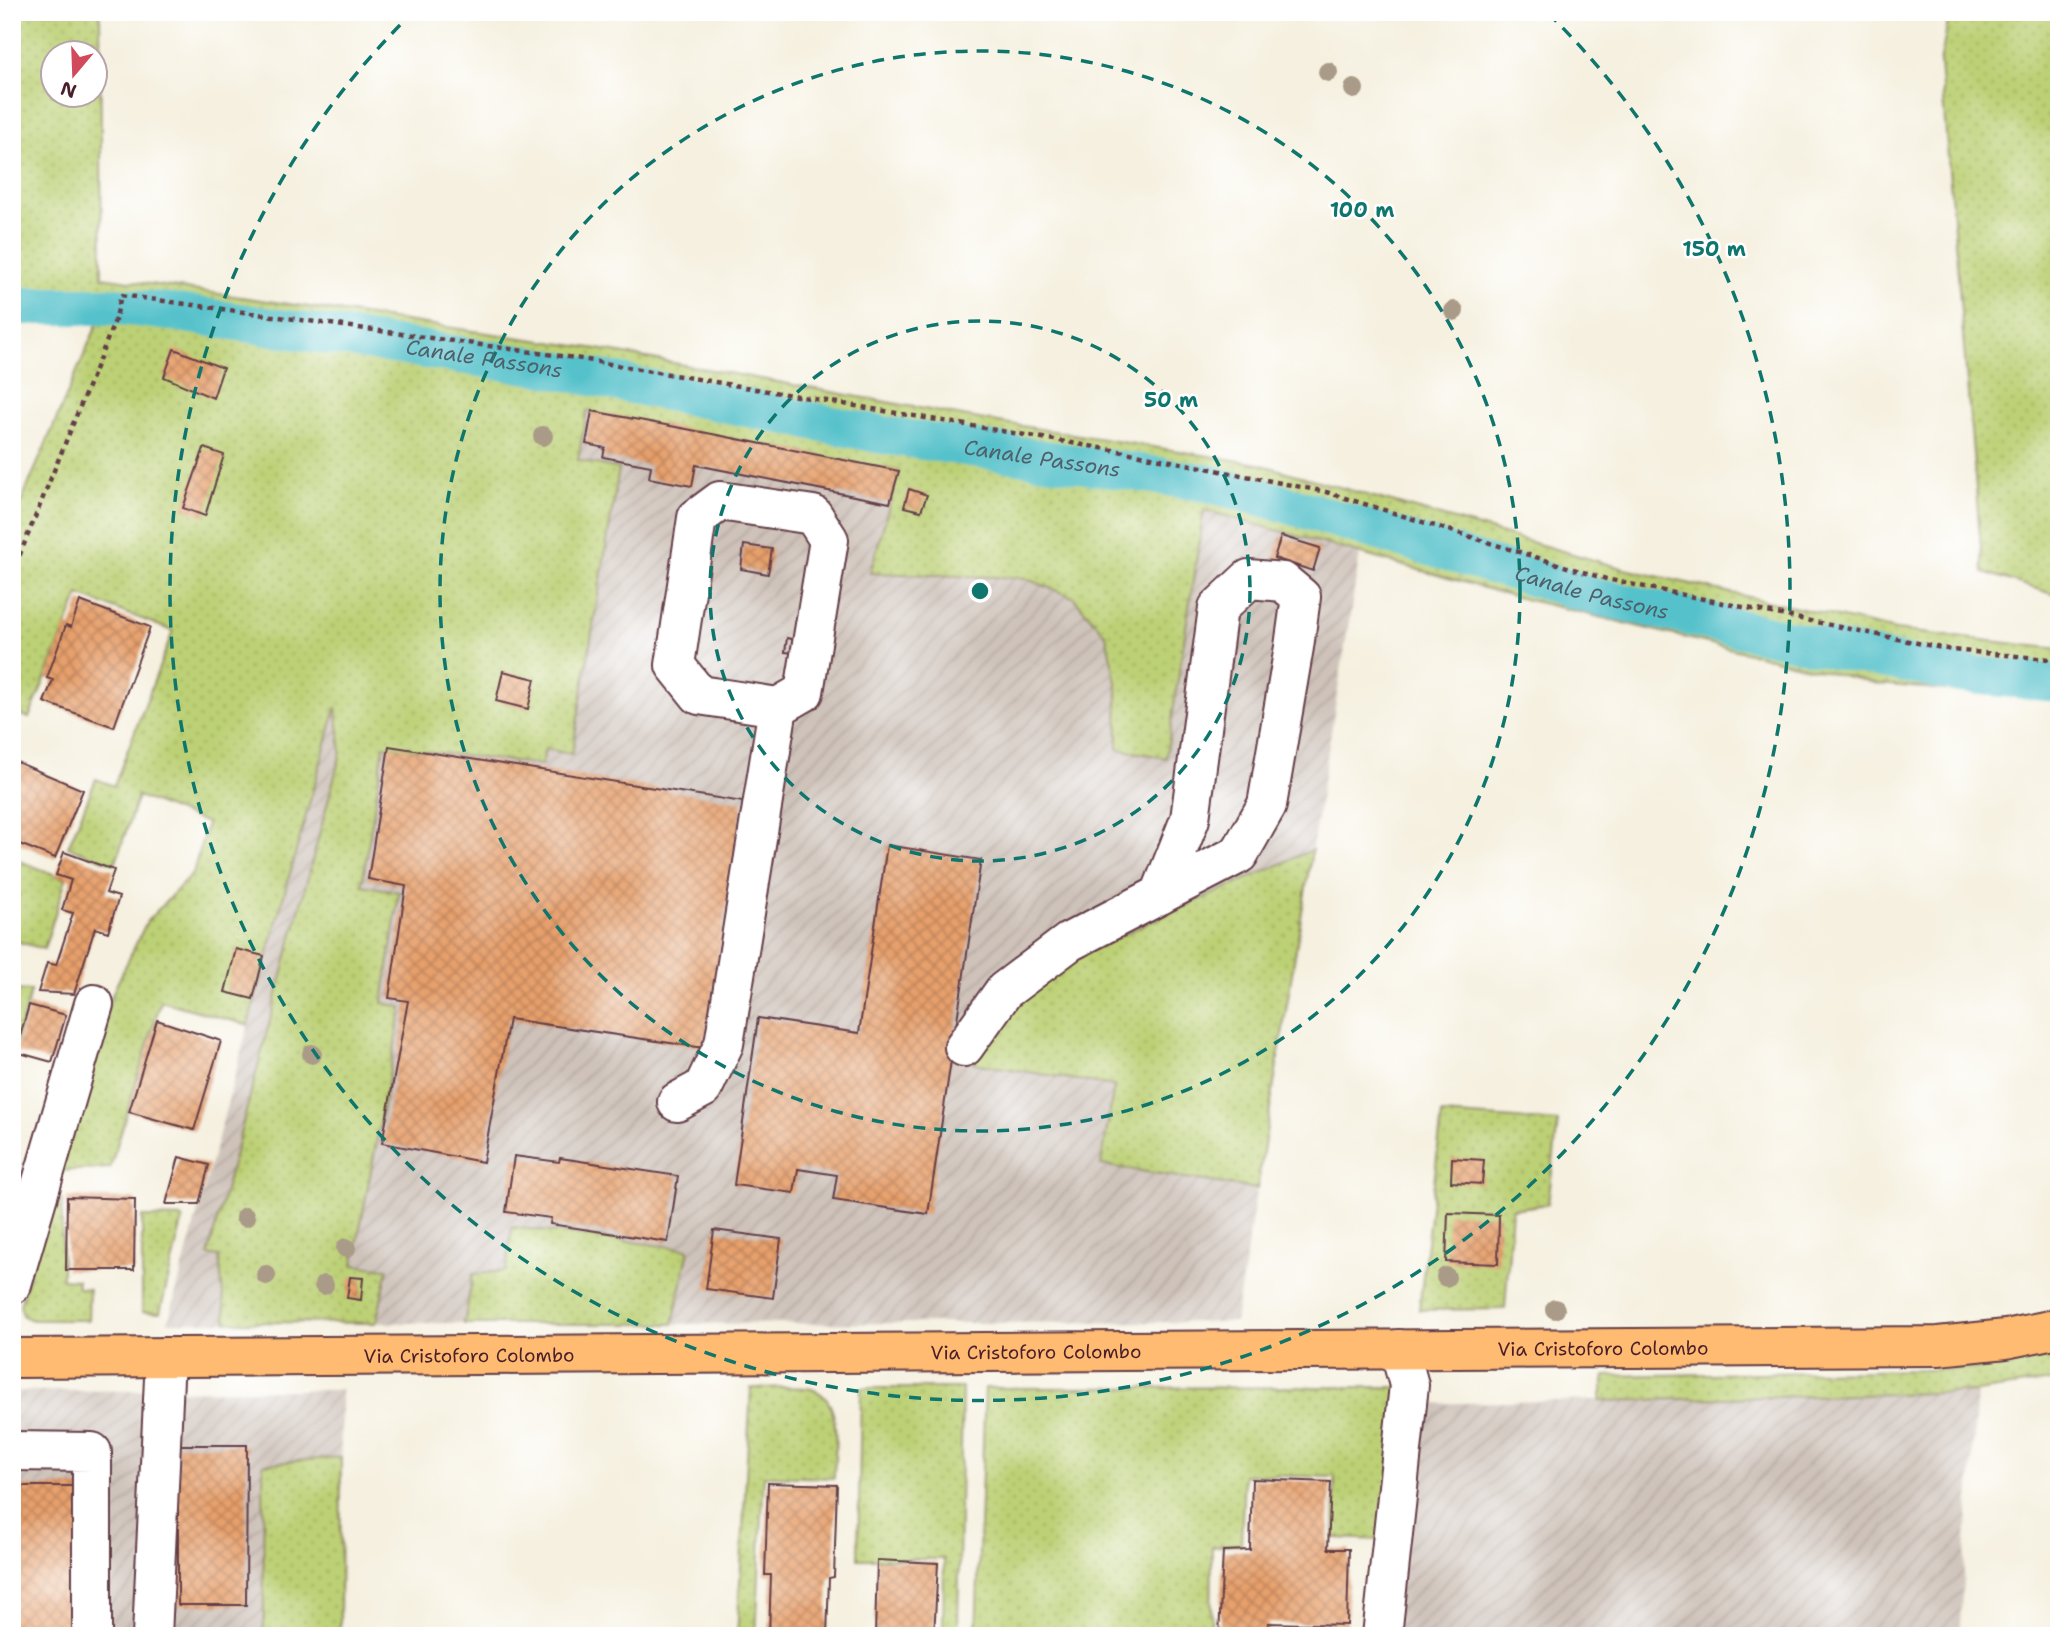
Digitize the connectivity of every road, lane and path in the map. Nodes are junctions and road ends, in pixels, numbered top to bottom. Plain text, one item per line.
1 (12, 574) edge
2 (2059, 660) edge
3 (778, 707) junction
4 (1160, 895) junction
5 (94, 1004) dead end
6 (964, 1047) dead end
7 (677, 1102) dead end
8 (12, 1284) edge
9 (2059, 1328) edge
10 (1399, 1349) junction
11 (165, 1357) junction
12 (12, 1358) edge
13 (12, 1451) edge
14 (92, 1636) edge
15 (152, 1636) edge
16 (1382, 1636) edge

1 - 2 path
3 - 3 lane
3 - 7 lane
4 - 4 lane
4 - 6 lane
5 - 8 lane
9 - 10 main road, Via Cristoforo Colombo
10 - 11 main road, Via Cristoforo Colombo
10 - 16 lane
11 - 12 main road, Via Cristoforo Colombo
11 - 15 lane
13 - 14 lane

